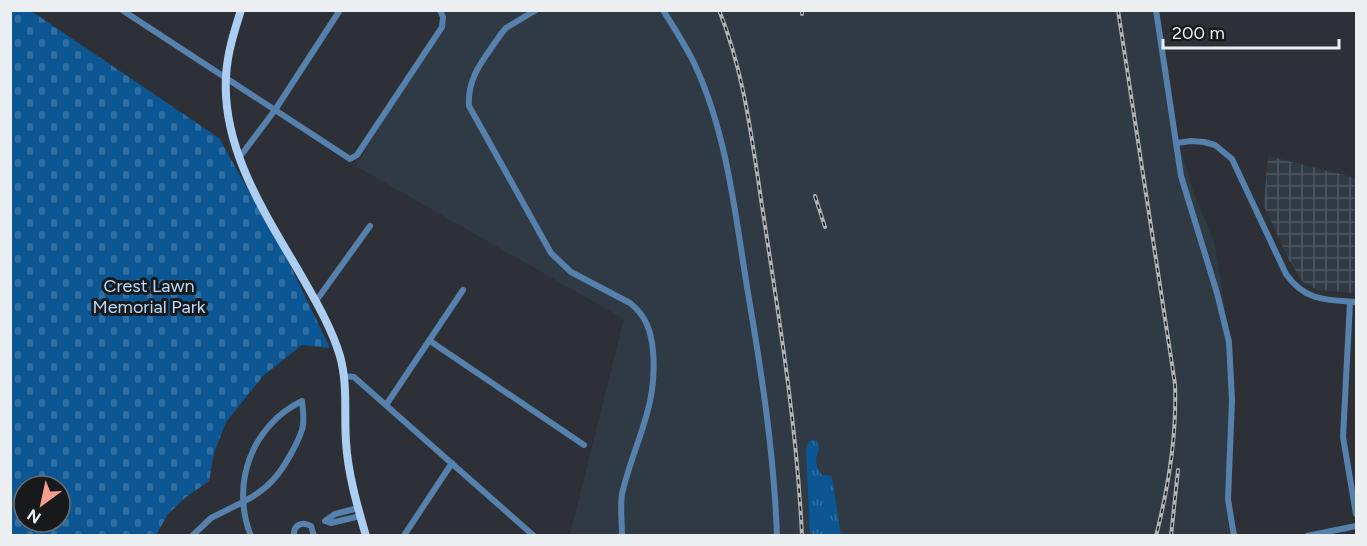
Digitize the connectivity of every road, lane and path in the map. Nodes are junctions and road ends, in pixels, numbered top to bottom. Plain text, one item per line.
1 (122, 10) edge
2 (241, 10) edge
3 (340, 10) edge
4 (440, 10) edge
5 (536, 10) edge
6 (663, 10) edge
7 (1156, 10) edge
8 (226, 77) junction
9 (275, 110) junction
10 (1177, 143) junction
11 (239, 158) junction
12 (370, 226) dead end
13 (464, 290) dead end
14 (316, 301) junction
15 (1353, 302) edge
16 (430, 341) junction
17 (344, 376) junction
18 (386, 405) junction
19 (584, 445) dead end
20 (452, 463) junction
21 (243, 502) junction
22 (359, 512) junction
23 (1356, 514) edge
24 (311, 526) junction
25 (1356, 526) edge
26 (405, 534) dead end
27 (192, 536) edge
28 (251, 536) edge
29 (294, 536) edge
30 (314, 536) edge
31 (366, 536) edge
32 (534, 536) edge
33 (622, 536) edge
34 (777, 536) edge
35 (1234, 536) edge
36 (1307, 536) edge

1 - 8 street
2 - 8 main road
3 - 9 street
4 - 9 street
5 - 33 street
6 - 34 street
7 - 10 street
8 - 9 street
8 - 11 main road
9 - 11 street
10 - 15 street
10 - 35 street
11 - 14 main road
12 - 14 street
13 - 16 street
14 - 17 main road
15 - 23 street
16 - 18 street
16 - 19 street
17 - 18 street
17 - 22 main road
18 - 20 street
20 - 26 street
20 - 32 street
21 - 21 street
21 - 27 street
21 - 28 street
22 - 24 street
22 - 31 main road
24 - 29 street
24 - 30 street
25 - 36 street

